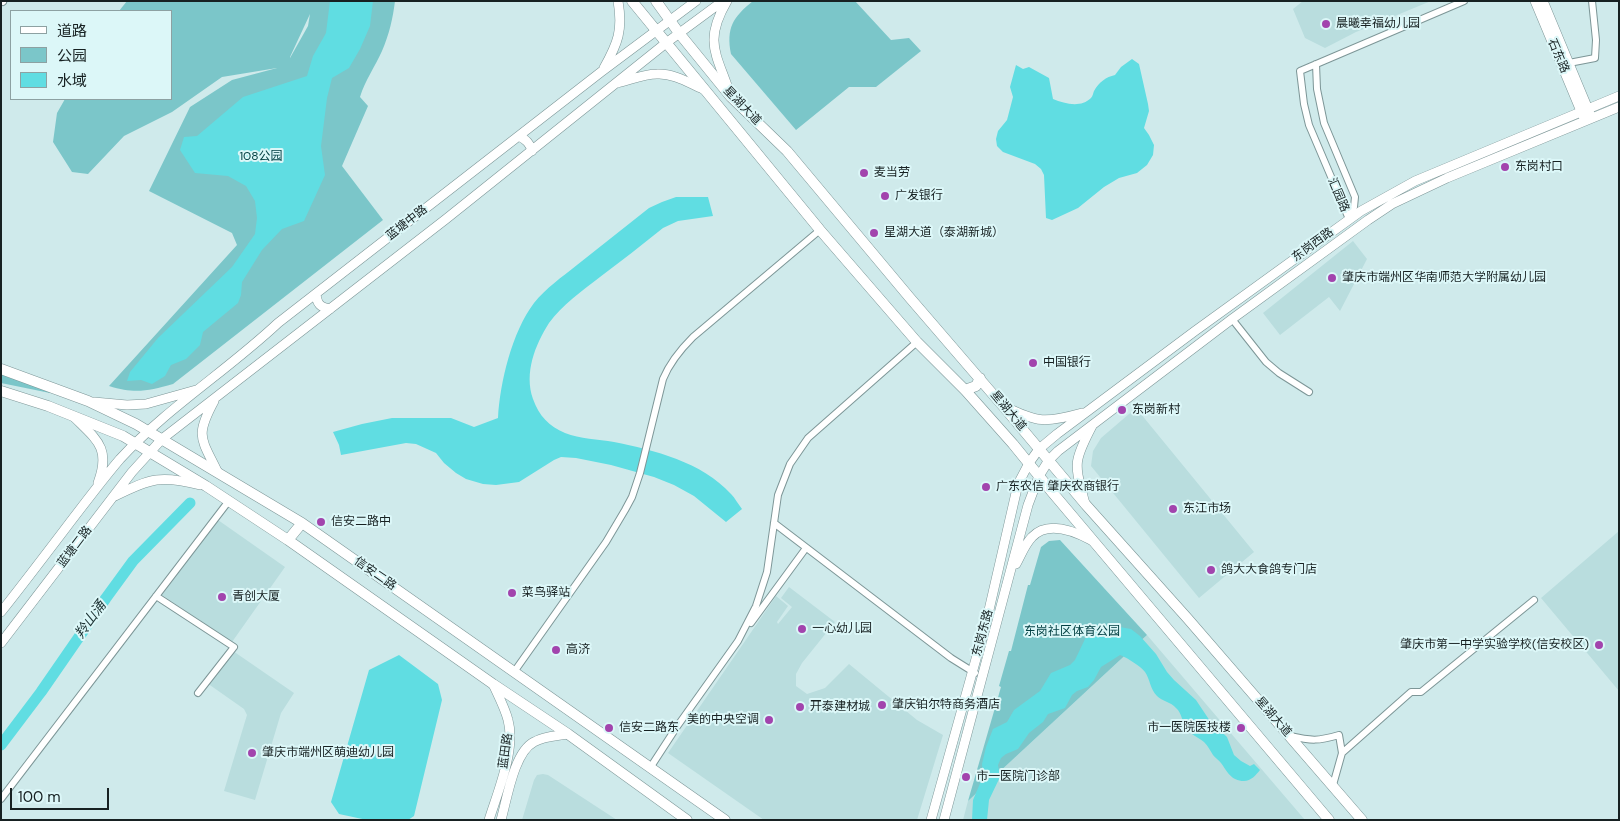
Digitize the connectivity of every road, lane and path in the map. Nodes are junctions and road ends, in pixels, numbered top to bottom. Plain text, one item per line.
1 (618, 1) edge
2 (632, 1) edge
3 (656, 1) edge
4 (696, 1) edge
5 (723, 1) edge
6 (727, 1) edge
7 (1464, 1) edge
8 (1535, 1) edge
9 (1543, 1) edge
10 (1592, 1) edge
11 (670, 21) junction
12 (656, 31) junction
13 (679, 33) junction
14 (666, 43) junction
15 (1569, 63) junction
16 (1316, 64) junction
17 (601, 72) junction
18 (615, 83) junction
19 (703, 89) junction
20 (1619, 96) edge
21 (731, 97) junction
22 (1618, 109) edge
23 (1584, 110) junction
24 (1588, 119) junction
25 (519, 136) junction
26 (532, 151) junction
27 (1349, 219) junction
28 (820, 230) junction
29 (316, 294) junction
30 (330, 309) junction
31 (1232, 319) junction
32 (917, 342) junction
33 (1, 370) edge
34 (980, 378) junction
35 (199, 389) junction
36 (965, 390) junction
37 (1, 391) edge
38 (1309, 392) dead end
39 (216, 399) junction
40 (1104, 400) junction
41 (88, 401) junction
42 (1004, 406) junction
43 (1112, 409) junction
44 (1087, 412) junction
45 (70, 414) junction
46 (1095, 422) junction
47 (150, 431) junction
48 (162, 439) junction
49 (137, 444) junction
50 (1039, 449) junction
51 (150, 452) junction
52 (1049, 460) junction
53 (1029, 463) junction
54 (217, 472) junction
55 (1039, 476) junction
56 (206, 486) junction
57 (95, 490) junction
58 (113, 497) junction
59 (228, 502) junction
60 (1086, 505) junction
61 (302, 523) junction
62 (774, 523) junction
63 (288, 540) junction
64 (1093, 541) junction
65 (806, 548) junction
66 (1008, 580) junction
67 (156, 596) junction
68 (1534, 600) dead end
69 (1, 612) edge
70 (738, 641) junction
71 (1, 643) edge
72 (514, 672) junction
73 (972, 673) junction
74 (983, 676) junction
75 (493, 684) junction
76 (198, 693) dead end
77 (568, 734) junction
78 (1290, 736) junction
79 (1342, 753) junction
80 (650, 768) junction
81 (1333, 785) junction
82 (1, 799) edge
83 (489, 820) edge
84 (501, 820) edge
85 (687, 820) edge
86 (725, 820) edge
87 (932, 820) edge
88 (944, 820) edge
89 (1329, 820) edge
90 (1362, 820) edge

1 - 17 main road
2 - 12 main road, 星湖大道
3 - 11 main road, 星湖大道
4 - 11 main road, 蓝塘中路
5 - 13 main road, 蓝塘中路
6 - 21 main road
7 - 16 street
8 - 23 main road, 石东路
9 - 15 main road, 石东路
10 - 15 street
11 - 12 main road, 蓝塘中路
11 - 13 main road, 星湖大道
12 - 14 main road, 星湖大道
12 - 17 main road, 蓝塘中路
13 - 14 main road, 蓝塘中路
13 - 21 main road, 星湖大道
14 - 18 main road, 蓝塘中路
14 - 19 main road, 星湖大道
15 - 23 main road, 石东路
16 - 27 street, 汇园路
16 - 27 street, 汇园路
17 - 25 main road, 蓝塘中路
18 - 19 main road
18 - 26 main road, 蓝塘中路
19 - 28 main road, 星湖大道
20 - 23 main road, 东岗西路
21 - 34 main road, 星湖大道
22 - 24 main road, 东岗西路
23 - 24 main road
23 - 27 main road, 东岗西路
24 - 31 main road, 东岗西路
25 - 26 main road
25 - 29 main road, 蓝塘中路
26 - 30 main road, 蓝塘中路
27 - 40 main road, 东岗西路
28 - 32 main road, 星湖大道
28 - 72 street
29 - 30 main road
29 - 35 main road, 蓝塘中路
30 - 39 main road, 蓝塘中路
31 - 38 street
31 - 43 main road, 东岗西路
32 - 36 main road, 星湖大道
32 - 62 street
33 - 41 main road, 信安二路
34 - 36 main road
34 - 42 main road, 星湖大道
35 - 41 main road
35 - 47 main road, 蓝塘中路
36 - 53 main road, 星湖大道
37 - 45 main road, 信安二路
39 - 48 main road, 蓝塘中路
39 - 54 main road
40 - 43 main road
40 - 44 main road, 东岗西路
41 - 47 main road, 信安二路
42 - 44 main road
42 - 50 main road, 星湖大道
43 - 46 main road, 东岗西路
44 - 50 main road, 东岗西路
45 - 49 main road, 信安二路
45 - 57 main road
46 - 52 main road, 东岗西路
46 - 60 main road
47 - 48 main road, 信安二路
47 - 49 main road, 蓝塘中路
48 - 51 main road, 蓝塘中路
48 - 54 main road, 信安二路
49 - 51 main road, 信安二路
49 - 57 main road, 蓝塘二路
50 - 52 main road, 星湖大道
50 - 53 main road, 东岗东路
51 - 56 main road, 信安二路
51 - 58 main road, 蓝塘二路
52 - 55 main road, 东岗东路
52 - 60 main road, 星湖大道
53 - 55 main road, 星湖大道
53 - 73 main road, 东岗东路
54 - 61 main road, 信安二路
55 - 64 main road, 星湖大道
55 - 66 main road, 东岗东路
56 - 58 main road
56 - 59 main road, 信安二路
57 - 69 main road, 蓝塘二路
58 - 71 main road, 蓝塘二路
59 - 63 main road, 信安二路
59 - 67 street
60 - 78 main road, 星湖大道
61 - 63 main road
61 - 72 main road, 信安二路
62 - 65 street
62 - 70 street
63 - 75 main road, 信安二路
64 - 66 main road
64 - 89 main road, 星湖大道
65 - 70 street
65 - 73 street
66 - 74 main road, 东岗东路
67 - 76 street
67 - 82 street
68 - 79 street
70 - 80 street
72 - 80 main road, 信安二路
73 - 74 street
73 - 87 main road, 东岗东路
74 - 88 main road, 东岗东路
75 - 77 main road, 信安二路
75 - 83 main road, 蓝田路
77 - 84 main road, 蓝田路
77 - 85 main road, 信安二路
78 - 79 street
78 - 81 main road, 星湖大道
79 - 81 street
80 - 86 main road, 信安二路
81 - 90 main road, 星湖大道

